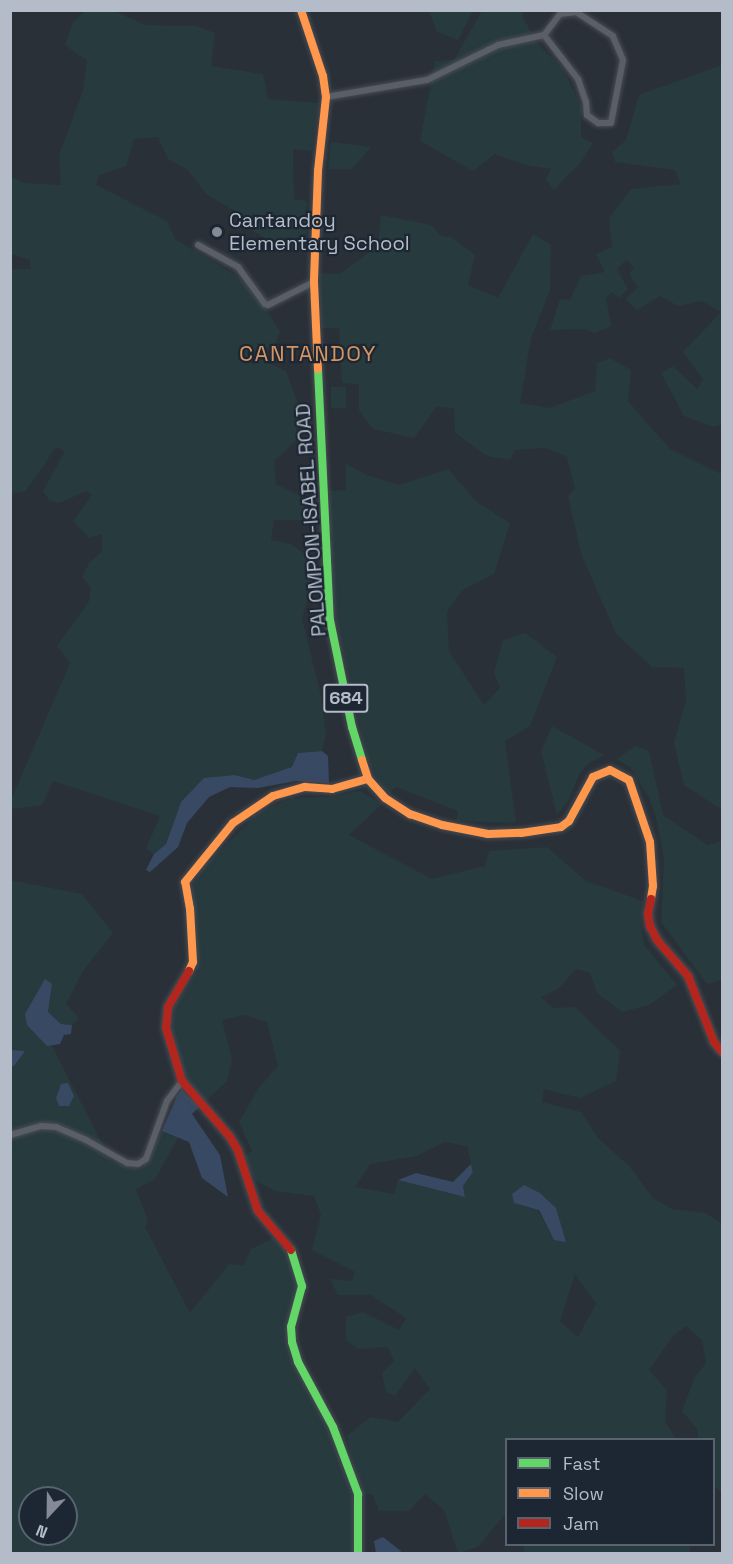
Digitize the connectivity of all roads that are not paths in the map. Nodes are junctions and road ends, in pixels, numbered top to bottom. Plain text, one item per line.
1 (301, 10) edge
2 (544, 35) junction
3 (326, 97) junction
4 (198, 245) dead end
5 (314, 282) junction
6 (368, 779) junction
7 (723, 1052) edge
8 (182, 1081) junction
9 (10, 1135) edge
10 (358, 1554) edge

1 - 3 main road, PALOMPON-ISABEL ROAD / 684
2 - 2 street
2 - 3 street
3 - 5 main road, PALOMPON-ISABEL ROAD / 684
4 - 5 street
5 - 6 main road, PALOMPON-ISABEL ROAD / 684
6 - 7 main road, PALOMPON-ISABEL ROAD / 684
6 - 8 main road
8 - 9 street
8 - 10 main road

